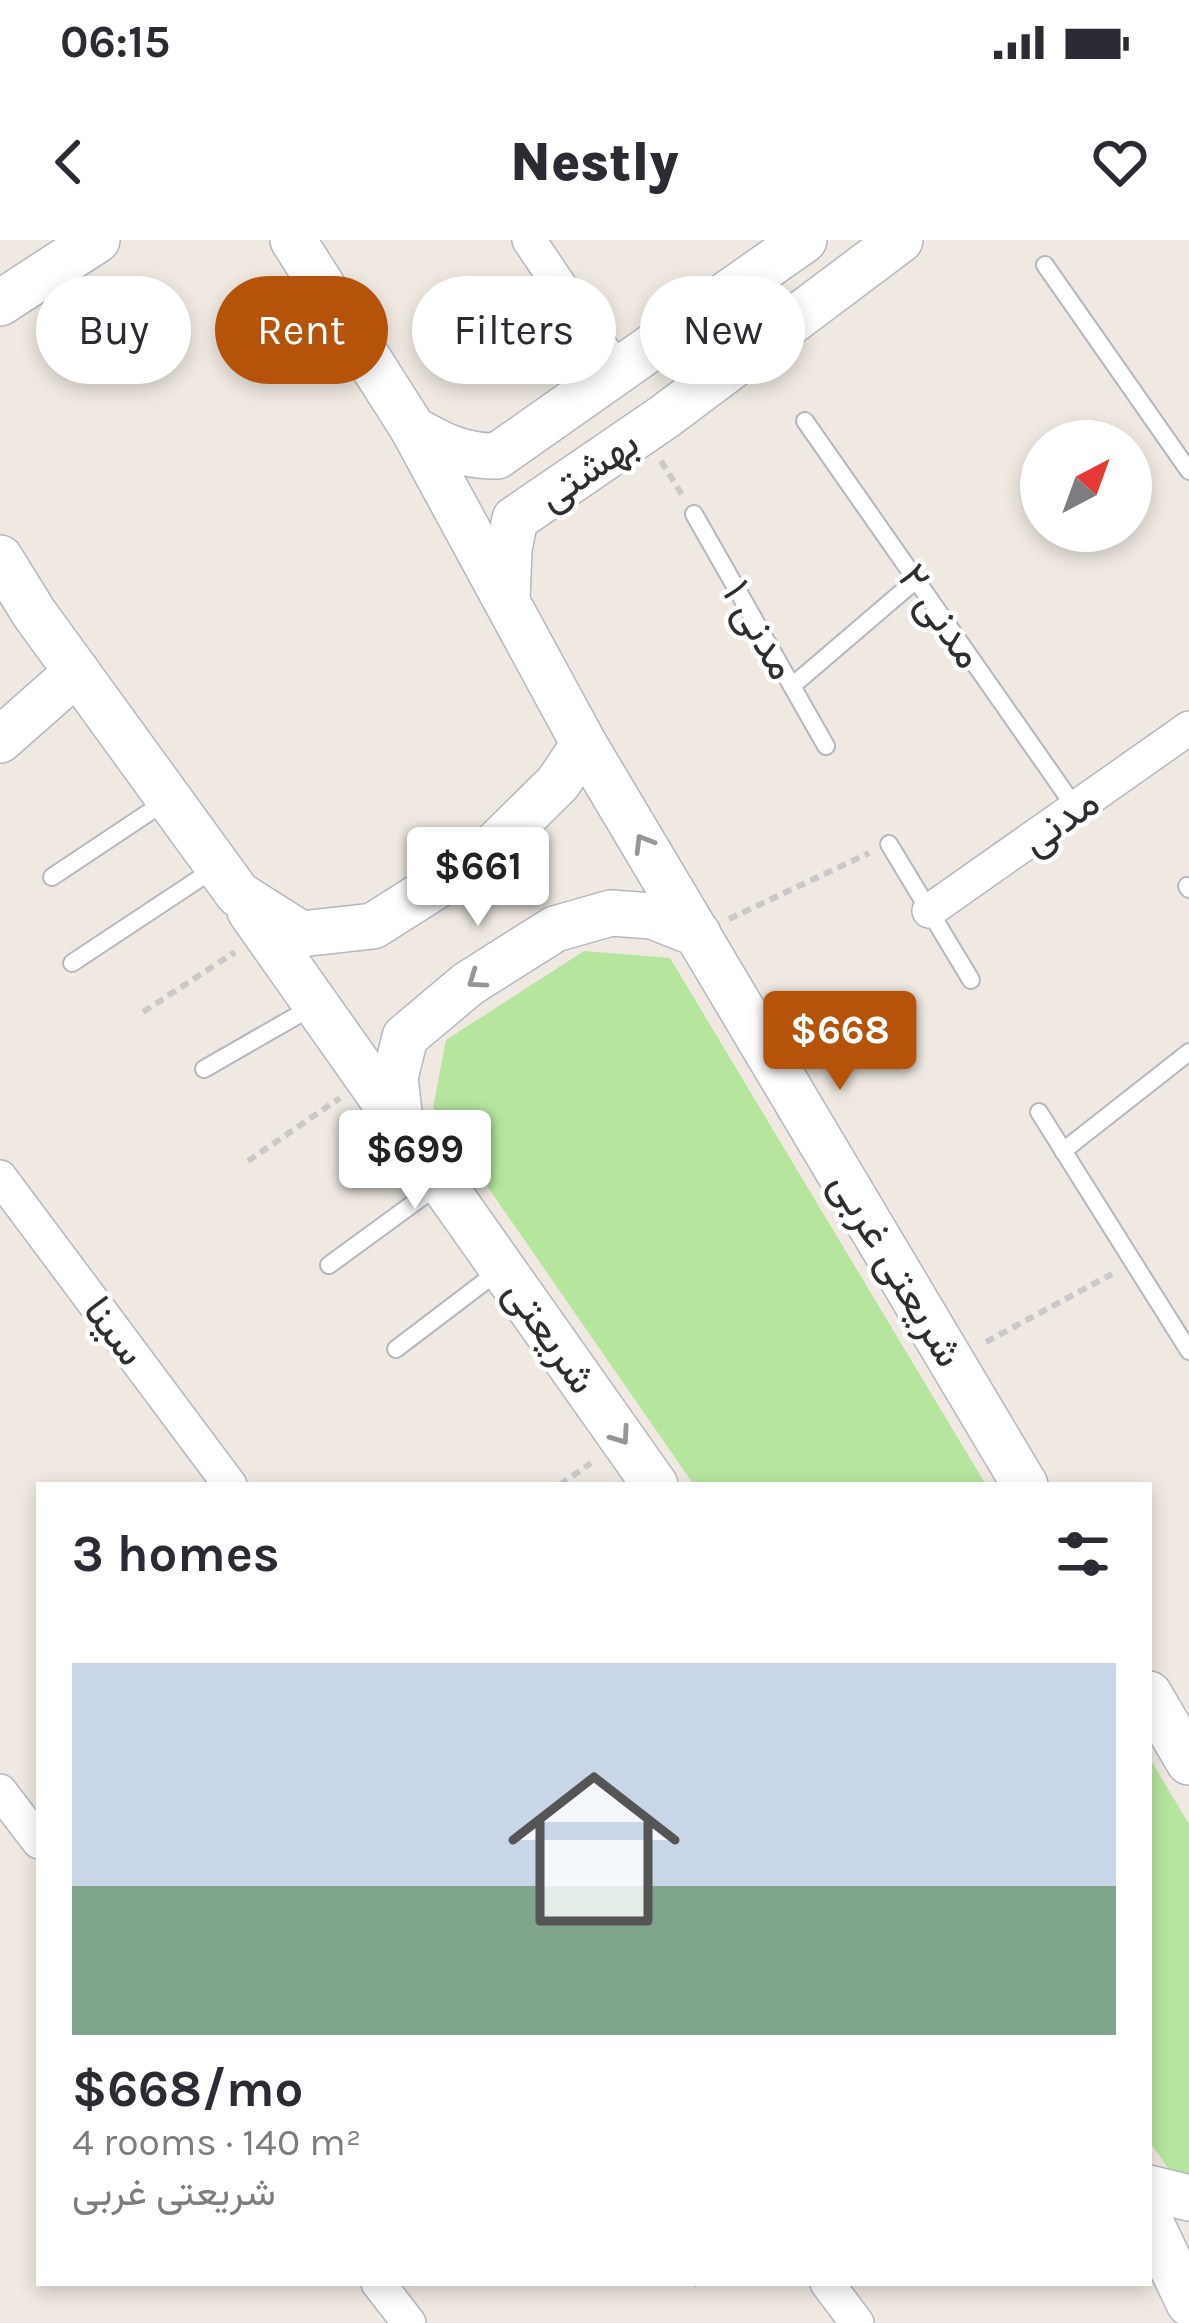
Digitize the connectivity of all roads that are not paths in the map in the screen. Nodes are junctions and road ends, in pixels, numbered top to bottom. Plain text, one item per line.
1 (97, 240) edge
2 (293, 240) edge
3 (530, 240) edge
4 (804, 240) edge
5 (900, 240) edge
6 (1045, 266) dead end
7 (0, 303) edge
8 (617, 370) junction
9 (805, 421) dead end
10 (413, 428) junction
11 (496, 456) junction
12 (1189, 471) edge
13 (529, 510) junction
14 (694, 514) road end
15 (0, 558) edge
16 (916, 580) junction
17 (507, 602) junction
18 (77, 672) junction
19 (792, 686) junction
20 (1189, 728) edge
21 (0, 740) edge
22 (584, 744) junction
23 (826, 746) dead end
24 (169, 799) junction
25 (1078, 810) junction
26 (889, 844) road end
27 (52, 877) dead end
28 (228, 880) junction
29 (929, 911) junction
30 (698, 934) junction
31 (72, 963) dead end
32 (970, 980) dead end
33 (317, 1004) junction
34 (1189, 1052) edge
35 (204, 1069) dead end
36 (1039, 1112) dead end
37 (400, 1120) junction
38 (1063, 1151) junction
39 (0, 1177) edge
40 (443, 1182) junction
41 (329, 1265) dead end
42 (503, 1268) junction
43 (395, 1349) dead end
44 (1189, 1351) edge
45 (228, 1482) edge
46 (654, 1482) edge
47 (1023, 1482) edge
48 (1152, 1699) edge
49 (1189, 1762) edge
50 (0, 1791) edge
51 (36, 1838) edge
52 (1152, 2189) edge
53 (1189, 2198) edge
54 (1152, 2225) edge
55 (380, 2286) edge
56 (829, 2286) edge
57 (1189, 2303) edge
58 (409, 2323) edge
59 (857, 2323) edge

1 - 7 main road
2 - 10 main road, شریعتی غربی
3 - 8 street
4 - 8 main road, بهشتی
5 - 13 main road, بهشتی
6 - 12 lane
8 - 11 main road, بهشتی
9 - 16 lane, مدنی ۲
10 - 11 main road, بهشتی
10 - 17 main road, شریعتی غربی
11 - 13 main road
13 - 17 main road, بهشتی
14 - 19 lane, مدنی ۱
15 - 18 main road, شریعتی
16 - 19 lane
16 - 25 lane, مدنی ۲
17 - 22 main road, شریعتی غربی
18 - 21 main road
18 - 24 main road, شریعتی
19 - 23 lane, مدنی ۱
20 - 25 street, مدنی
22 - 28 main road
30 -> 22 main road, شریعتی غربی
24 - 27 lane
24 - 28 main road, شریعتی
25 - 29 street, مدنی
26 - 29 lane
28 - 31 lane
28 - 33 main road, شریعتی
29 - 32 lane
30 -> 37 main road
30 - 47 main road, شریعتی غربی
33 - 35 lane
33 - 37 main road, شریعتی
34 - 38 lane
36 - 38 lane
37 - 40 main road, شریعتی
38 - 44 lane
39 - 45 street, سینا
40 - 41 lane
40 - 42 main road, شریعتی
42 - 43 lane
42 -> 46 main road, شریعتی
48 - 49 main road
50 - 51 street
52 - 53 main road
54 - 57 main road
55 - 58 street
56 - 59 street

